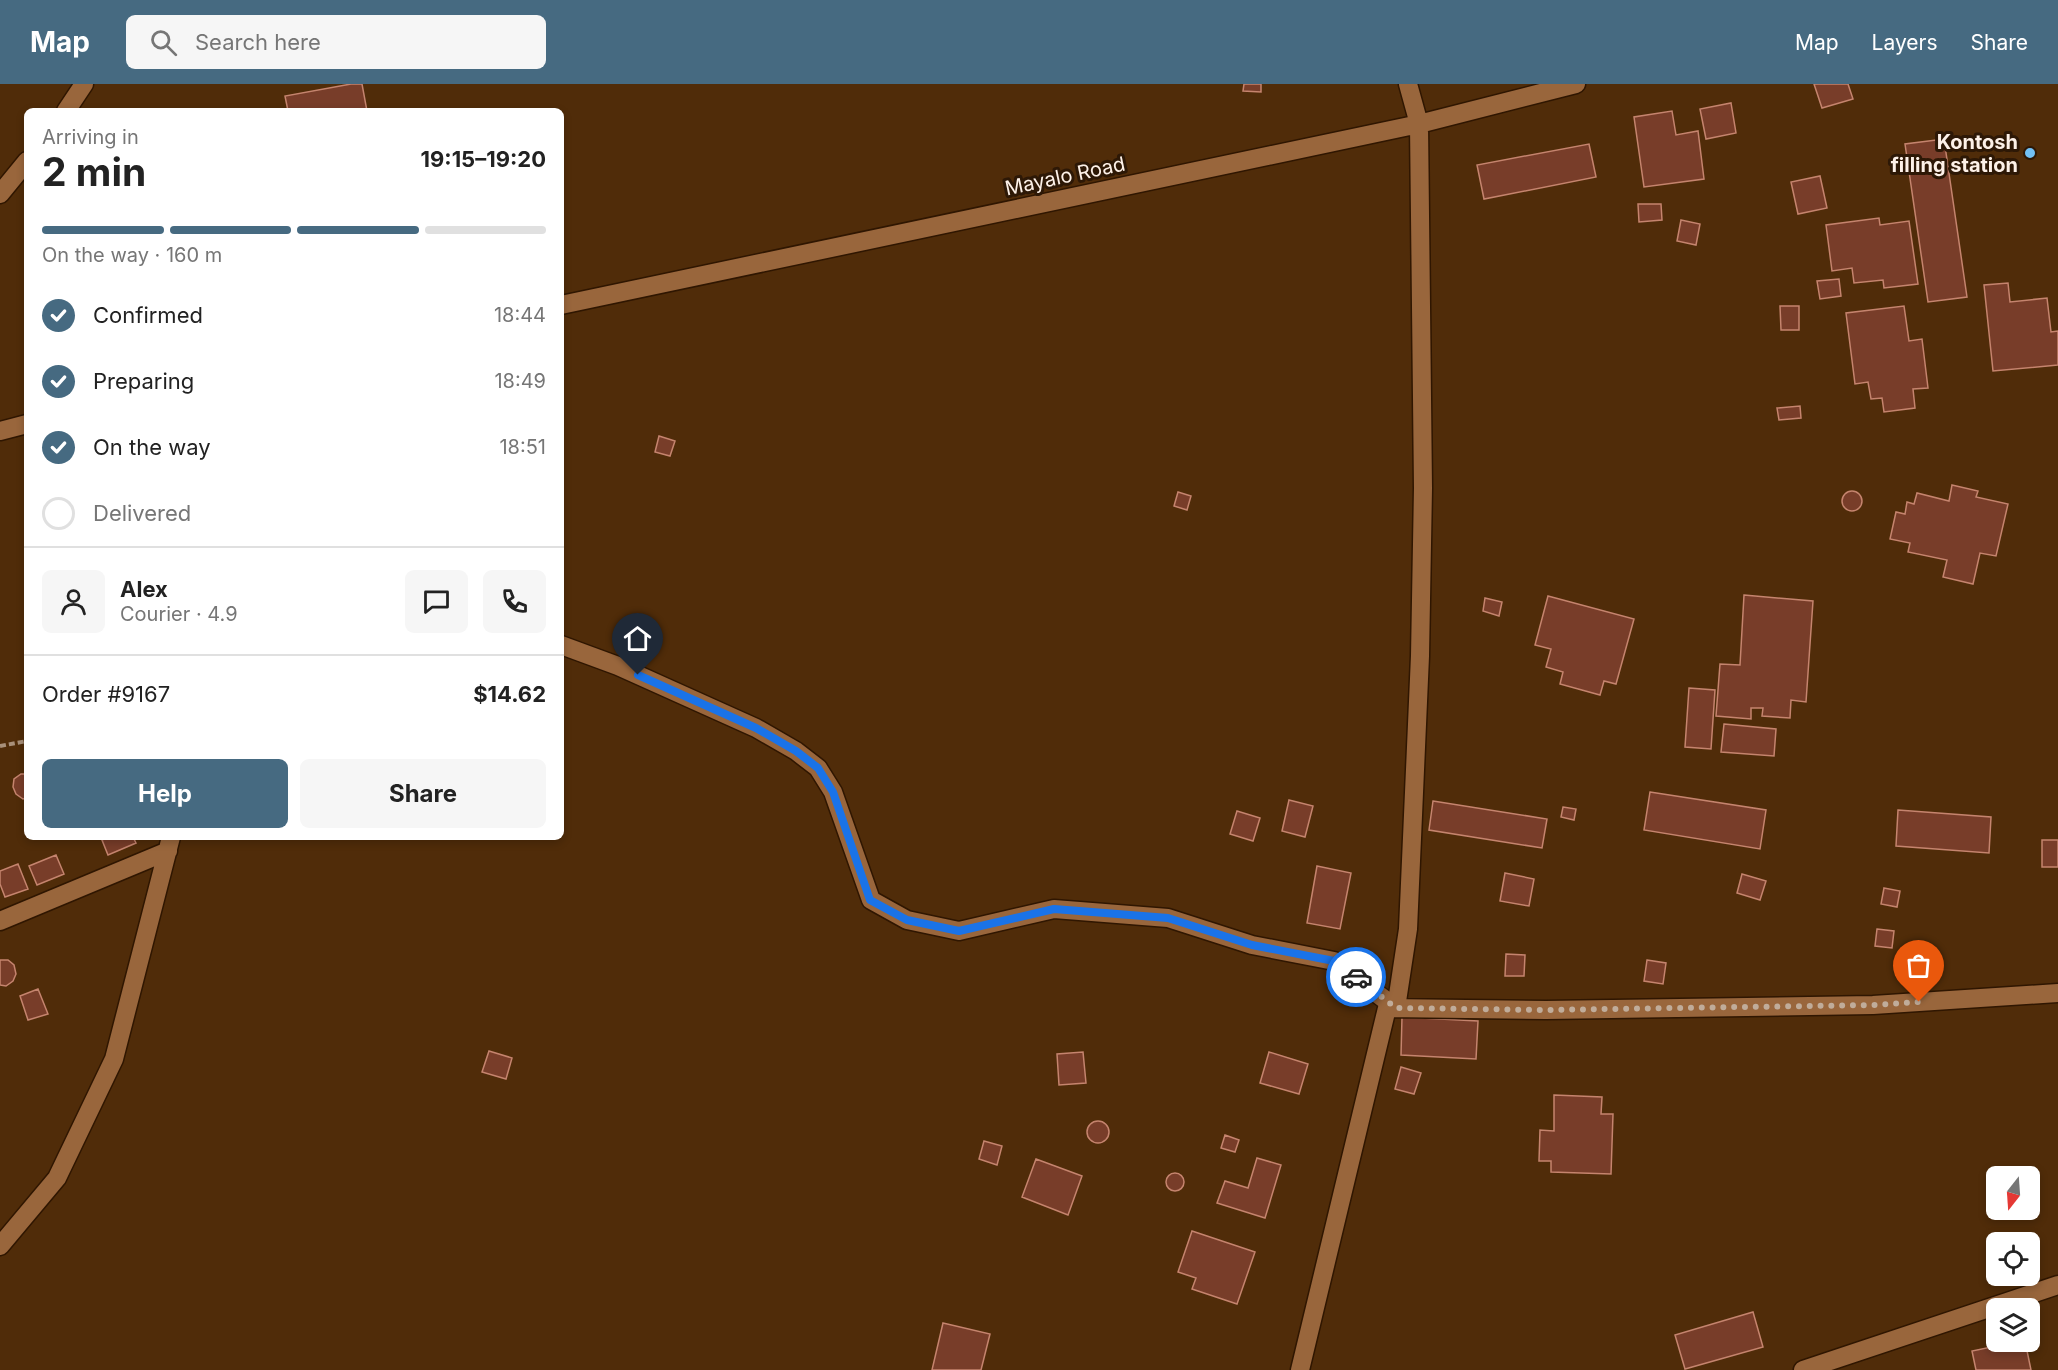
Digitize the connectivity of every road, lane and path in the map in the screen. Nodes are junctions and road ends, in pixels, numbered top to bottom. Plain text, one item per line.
1 (84, 84) edge
2 (1408, 84) edge
3 (1576, 84) edge
4 (68, 108) edge
5 (1419, 124) junction
6 (24, 165) edge
7 (0, 194) edge
8 (564, 304) edge
9 (24, 425) edge
10 (0, 431) edge
11 (564, 646) edge
12 (24, 742) edge
13 (0, 746) edge
14 (170, 844) edge
15 (0, 921) edge
16 (2058, 993) edge
17 (1396, 1008) junction
18 (0, 1246) edge
19 (2058, 1285) edge
20 (1300, 1370) edge
21 (1803, 1370) edge

1 - 4 street
2 - 5 street
3 - 5 street, Mayalo Road
5 - 8 street, Mayalo Road
5 - 17 street
6 - 7 street
9 - 10 street
11 - 17 street
12 - 13 path
14 - 15 street
14 - 18 street
16 - 17 street
17 - 20 street
19 - 21 street

